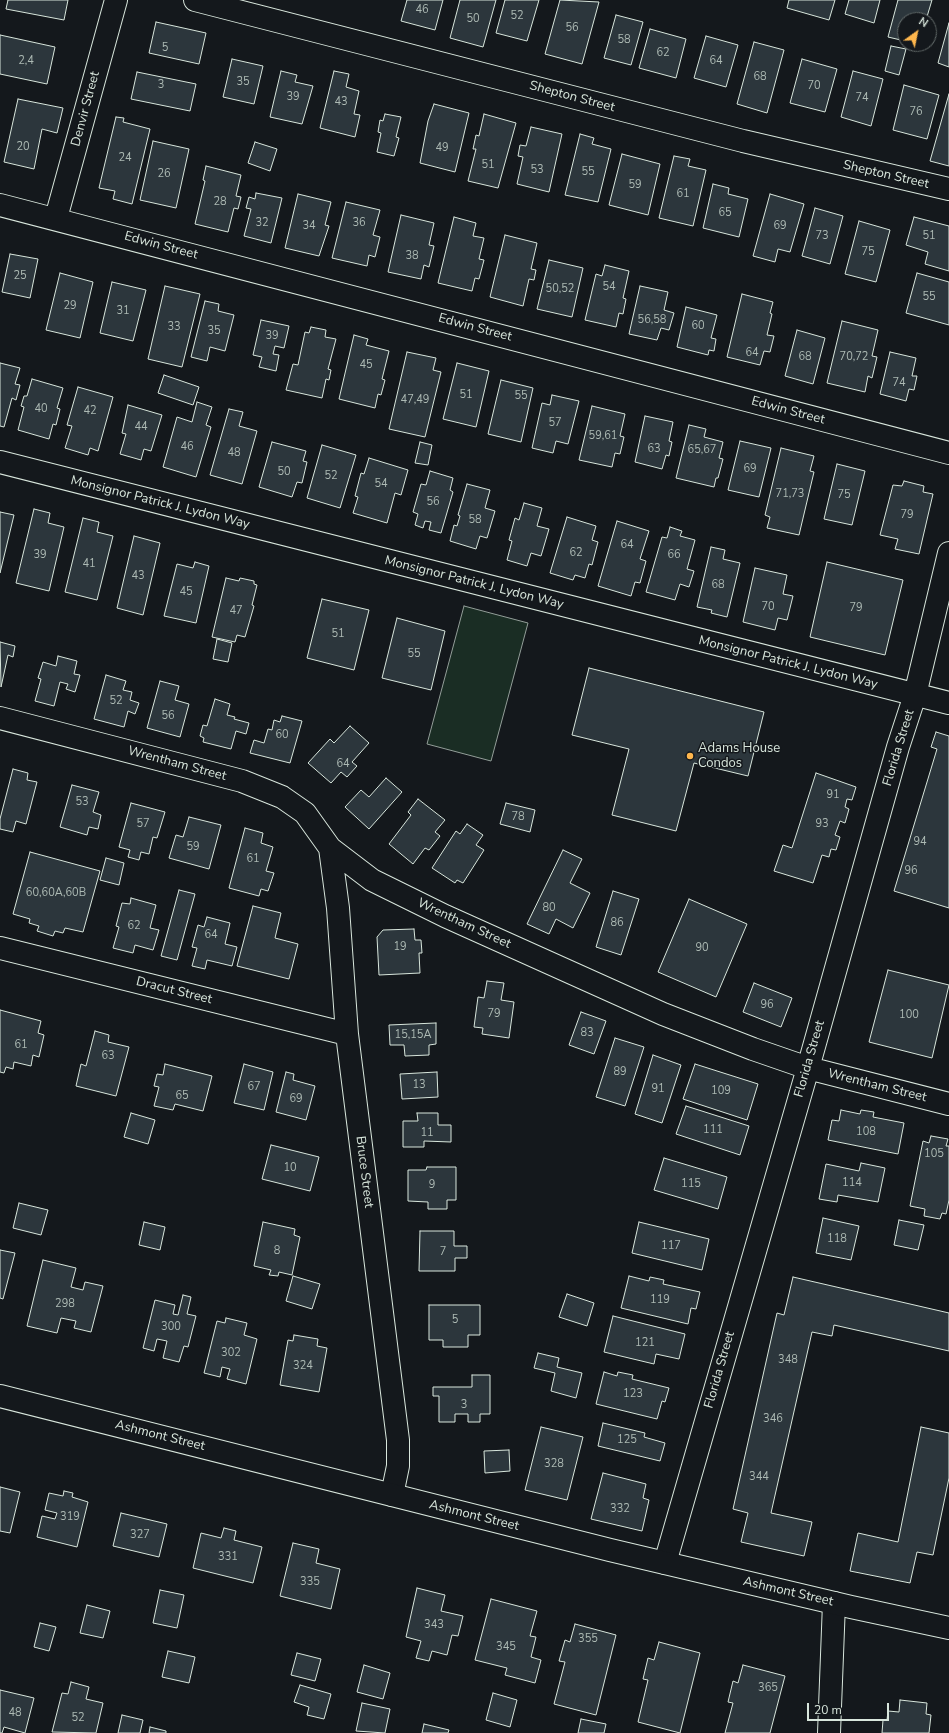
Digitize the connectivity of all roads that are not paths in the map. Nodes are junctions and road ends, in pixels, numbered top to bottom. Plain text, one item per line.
1 (116, 0) edge
2 (195, 0) edge
3 (949, 189) edge
4 (0, 205) edge
5 (56, 218) junction
6 (949, 453) edge
7 (0, 462) edge
8 (949, 553) edge
9 (915, 695) junction
10 (949, 703) edge
11 (0, 718) edge
12 (330, 848) junction
13 (0, 948) edge
14 (347, 1034) junction
15 (808, 1068) junction
16 (949, 1104) edge
17 (0, 1396) edge
18 (392, 1495) junction
19 (665, 1563) junction
20 (834, 1603) junction
21 (949, 1628) edge
22 (829, 1733) edge

1 - 5 street, Denvir Street
2 - 3 street, Shepton Street
4 - 5 street, Edwin Street
5 - 6 street, Edwin Street
7 - 9 street, Monsignor Patrick J. Lydon Way
8 - 9 street, Florida Street
9 - 10 street, Monsignor Patrick J. Lydon Way
9 - 15 street, Florida Street
11 - 12 street, Wrentham Street
12 - 14 street, Bruce Street
12 - 15 street, Wrentham Street
13 - 14 street, Dracut Street
14 - 18 street, Bruce Street
15 - 16 street, Wrentham Street
15 - 19 street, Florida Street
17 - 18 street, Ashmont Street
18 - 19 street, Ashmont Street
19 - 20 street, Ashmont Street
20 - 21 street, Ashmont Street
20 - 22 street

